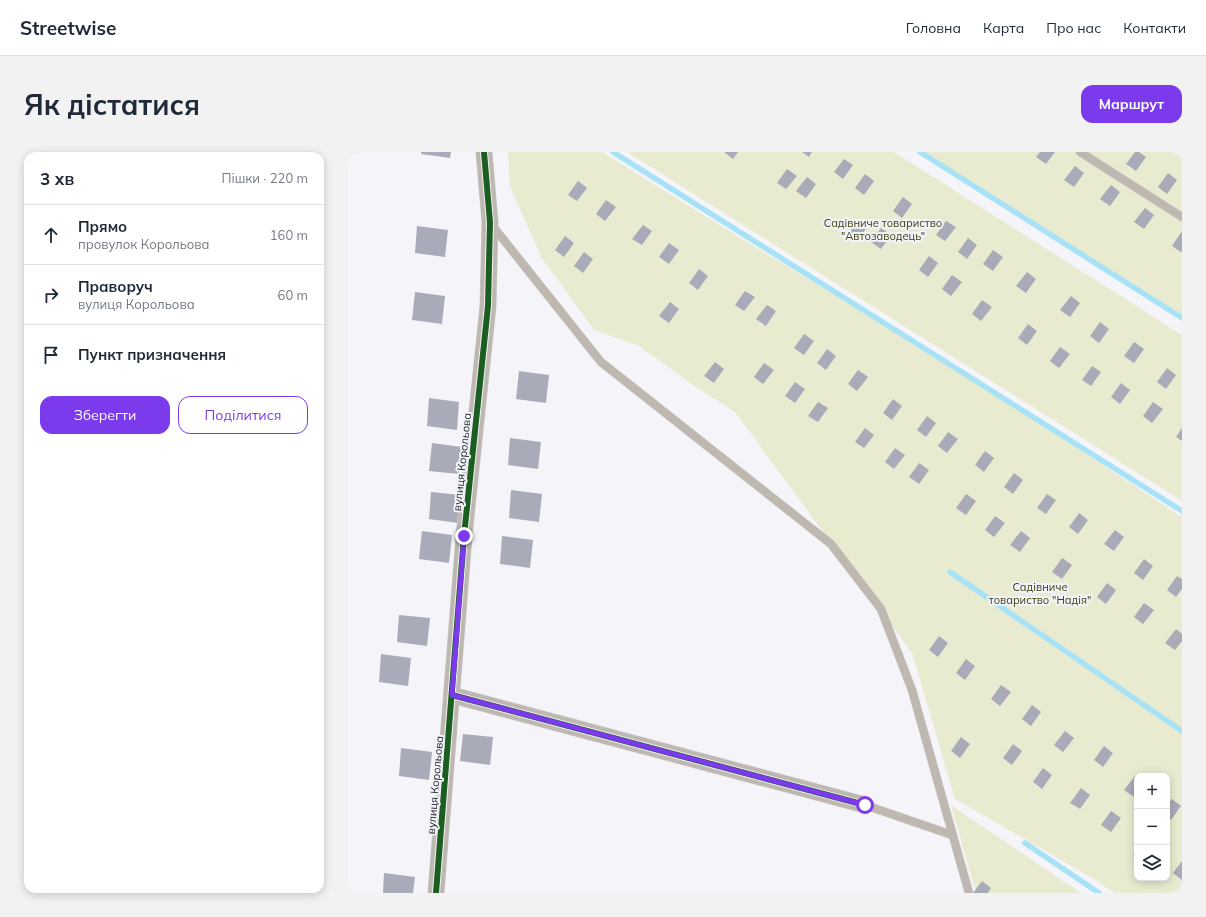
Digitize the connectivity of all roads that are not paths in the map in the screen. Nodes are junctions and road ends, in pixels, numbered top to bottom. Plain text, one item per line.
1 (484, 152) edge
2 (1080, 152) edge
3 (1182, 217) edge
4 (490, 222) junction
5 (452, 695) junction
6 (865, 805) joint
7 (952, 835) junction
8 (436, 893) edge
9 (969, 893) edge

1 - 4 street, вулиця Корольова
2 - 3 lane
4 - 5 street, вулиця Корольова
4 - 7 lane
5 - 6 street
5 - 8 street, вулиця Корольова
6 - 7 lane
7 - 9 lane

